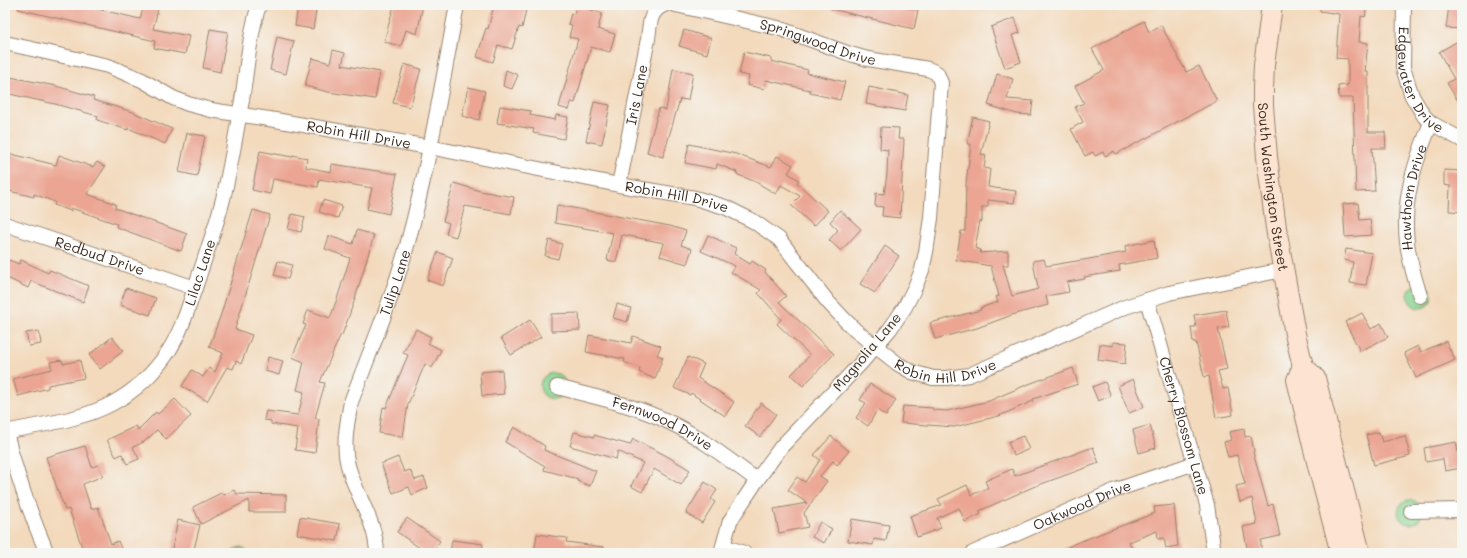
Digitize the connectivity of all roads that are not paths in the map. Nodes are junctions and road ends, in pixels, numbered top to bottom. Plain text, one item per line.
1 (259, 5) edge
2 (457, 5) edge
3 (676, 5) edge
4 (1272, 5) edge
5 (1404, 5) edge
6 (661, 6) edge
7 (5, 43) edge
8 (937, 73) joint
9 (240, 114) junction
10 (1431, 123) junction
11 (1462, 140) edge
12 (429, 147) junction
13 (619, 184) junction
14 (5, 224) edge
15 (1283, 270) junction
16 (195, 288) junction
17 (1420, 296) dead end
18 (1147, 300) junction
19 (875, 346) junction
20 (1303, 366) junction
21 (557, 387) dead end
22 (6, 432) edge
23 (1195, 463) junction
24 (757, 480) junction
25 (1462, 510) edge
26 (1411, 511) dead end
27 (722, 550) edge
28 (47, 553) edge
29 (376, 553) edge
30 (744, 553) edge
31 (973, 553) edge
32 (1214, 553) edge
33 (1341, 553) edge
34 (1360, 553) edge

1 - 9 street, Lilac Lane
2 - 12 street, Tulip Lane
3 - 8 street, Springwood Drive
4 - 15 main road, South Washington Street
5 - 10 street, Edgewater Drive
6 - 13 street, Iris Lane
7 - 9 street, Robin Hill Drive
8 - 19 street, Magnolia Lane
9 - 12 street, Robin Hill Drive
9 - 16 street, Lilac Lane
10 - 11 street, Edgewater Drive
10 - 17 street, Hawthorn Drive
12 - 13 street, Robin Hill Drive
12 - 29 street, Tulip Lane
13 - 19 street, Robin Hill Drive
14 - 16 street, Redbud Drive
15 - 18 street, Robin Hill Drive
15 - 20 main road, South Washington Street
16 - 22 street, Lilac Lane
18 - 19 street, Robin Hill Drive
18 - 23 street, Cherry Blossom Lane
19 - 24 street, Magnolia Lane
20 - 33 main road, South Washington Street
20 - 34 main road, South Washington Street
21 - 24 street, Fernwood Drive
22 - 28 street
23 - 31 street, Oakwood Drive
23 - 32 street, Cherry Blossom Lane
24 - 27 street, Magnolia Lane
25 - 26 street
27 - 30 street

